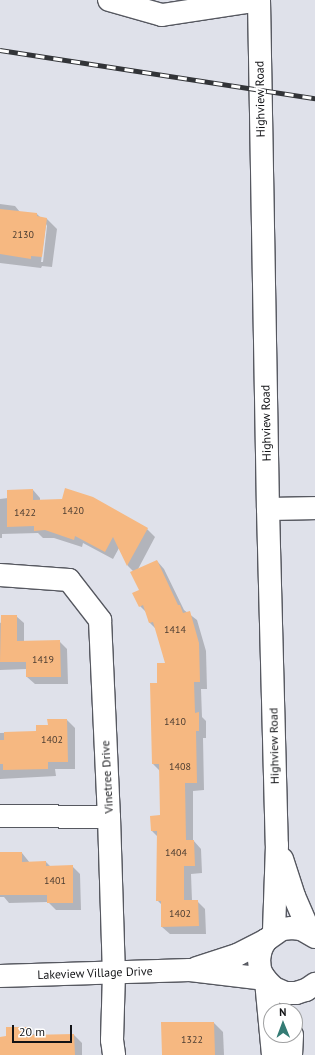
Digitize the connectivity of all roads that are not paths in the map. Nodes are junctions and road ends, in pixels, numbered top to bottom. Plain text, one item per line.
1 (109, 0) edge
2 (259, 0) edge
3 (315, 508) edge
4 (268, 509) junction
5 (0, 575) edge
6 (0, 816) edge
7 (109, 817) junction
8 (277, 845) junction
9 (314, 936) edge
10 (270, 937) junction
11 (190, 970) junction
12 (114, 974) junction
13 (0, 976) edge
14 (266, 980) junction
15 (301, 996) edge
16 (292, 1043) edge
17 (114, 1055) edge
18 (273, 1055) edge
19 (291, 1055) edge

1 - 2 street
2 - 4 street, Highview Road
3 - 4 street
4 - 8 street, Highview Road
5 - 7 street, Vinetree Drive
6 - 7 street
7 - 12 street, Vinetree Drive
8 - 9 street, Highview Road
8 - 10 street, Highview Road
9 - 10 street, Lakeview Village Drive
10 - 11 street, Lakeview Village Drive
10 - 14 street, Highview Road
11 - 12 street, Lakeview Village Drive
11 - 14 street, Lakeview Village Drive
12 - 13 street, Lakeview Village Drive
12 - 17 street, Vinetree Drive
14 - 15 street
14 - 18 street
16 - 19 street

